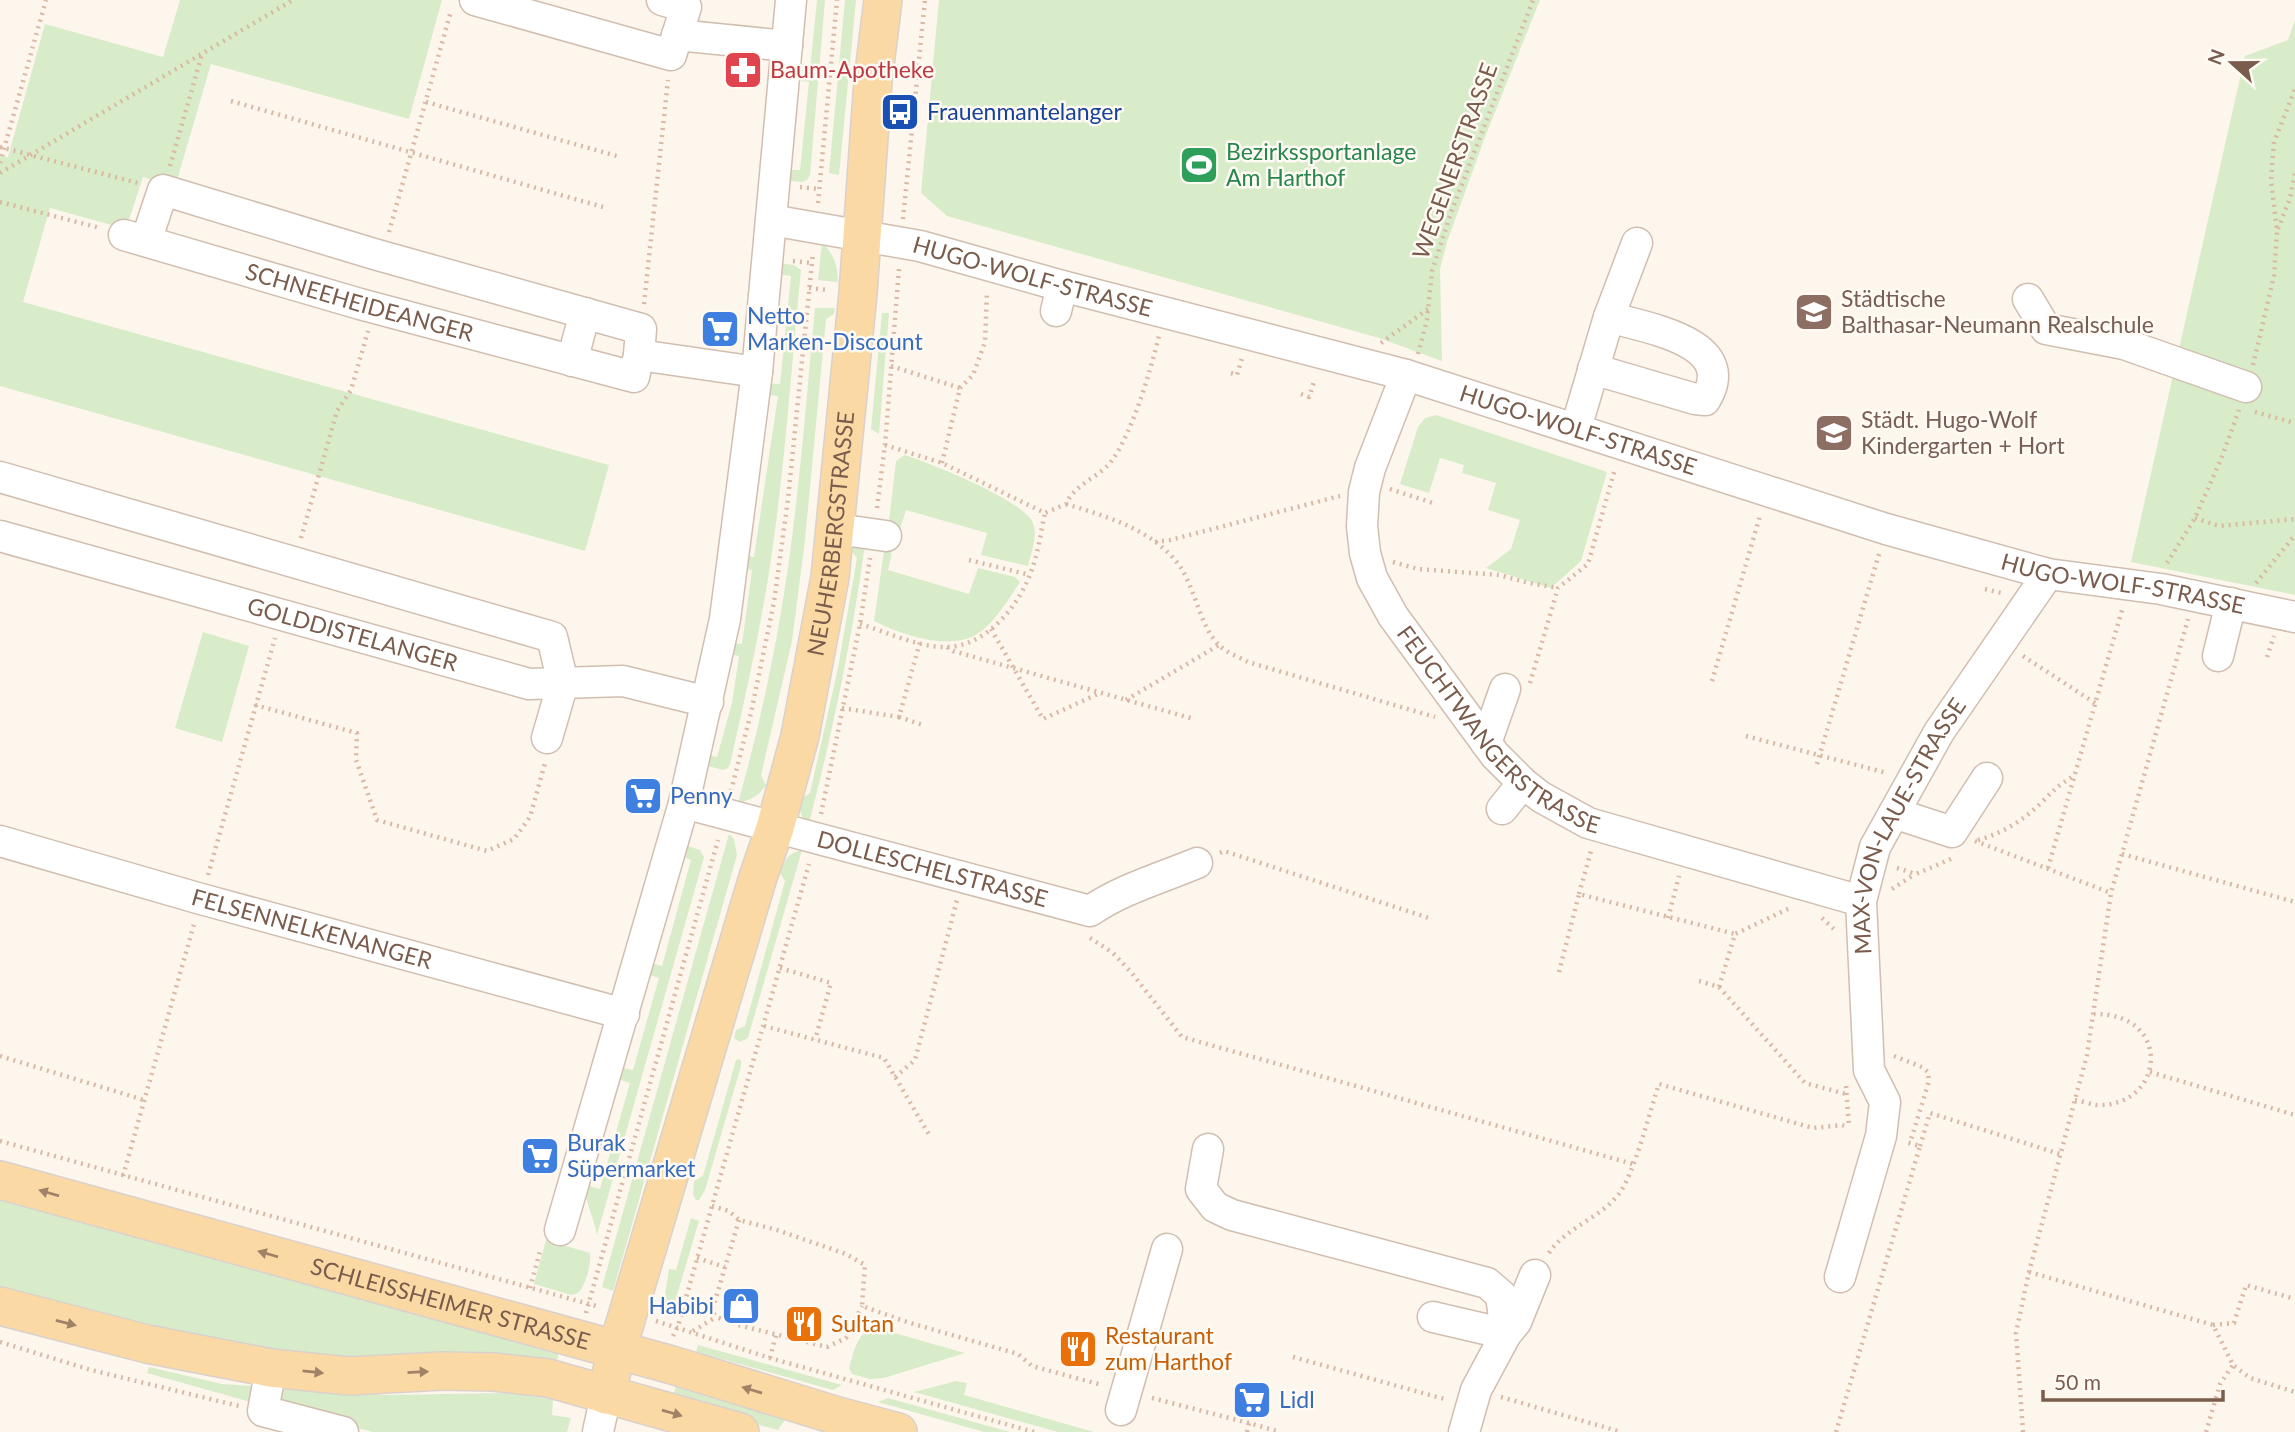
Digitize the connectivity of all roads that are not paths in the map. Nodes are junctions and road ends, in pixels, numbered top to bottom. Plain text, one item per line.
1 (662, 0) edge
2 (791, 0) edge
3 (883, 0) edge
4 (464, 1) edge
5 (674, 45) junction
6 (787, 46) junction
7 (771, 220) junction
8 (862, 235) junction
9 (1637, 243) dead end
10 (2028, 299) dead end
11 (585, 313) junction
12 (1609, 317) junction
13 (640, 342) junction
14 (572, 360) junction
15 (1593, 369) junction
16 (757, 372) junction
17 (1406, 375) junction
18 (2246, 387) road end
19 (1576, 428) junction
20 (0, 477) edge
21 (836, 529) junction
22 (0, 536) edge
23 (886, 536) dead end
24 (2048, 575) junction
25 (2241, 597) junction
26 (2285, 625) edge
27 (2218, 656) dead end
28 (563, 683) junction
29 (1516, 690) road end
30 (708, 702) junction
31 (547, 738) road end
32 (1486, 743) junction
33 (1987, 778) dead end
34 (1523, 783) junction
35 (684, 803) junction
36 (1502, 809) dead end
37 (1894, 813) junction
38 (775, 828) junction
39 (0, 841) edge
40 (1197, 863) road end
41 (1861, 901) junction
42 (624, 1014) junction
43 (1208, 1149) dead end
44 (0, 1180) edge
45 (560, 1230) road end
46 (1167, 1249) dead end
47 (1535, 1275) road end
48 (1840, 1277) dead end
49 (0, 1306) edge
50 (1433, 1318) dead end
51 (1506, 1334) junction
52 (617, 1350) junction
53 (271, 1368) junction
54 (606, 1395) junction
55 (1124, 1401) road end
56 (806, 1421) edge
57 (343, 1432) edge
58 (597, 1432) edge
59 (740, 1432) edge
60 (898, 1432) edge
61 (1464, 1432) edge

1 - 5 street
2 - 6 street
3 - 8 main road, NEUHERBERGSTRASSE
4 - 5 street
5 - 6 street
6 - 7 street
7 - 8 street
7 - 16 street
8 - 17 street, HUGO-WOLF-STRASSE
8 - 21 main road, NEUHERBERGSTRASSE
9 - 12 street
10 - 18 street
11 - 13 street
11 - 14 street
11 - 14 street, SCHNEEHEIDEANGER
12 - 15 street
12 - 15 street
13 - 14 street, SCHNEEHEIDEANGER
13 - 16 street
15 - 19 street
16 - 30 street
17 - 19 street, HUGO-WOLF-STRASSE
17 - 32 street, FEUCHTWANGERSTRASSE
19 - 24 street, HUGO-WOLF-STRASSE
20 - 28 street
21 - 23 street
21 - 38 main road, NEUHERBERGSTRASSE
22 - 28 street, GOLDDISTELANGER
24 - 25 street, HUGO-WOLF-STRASSE
24 - 37 street, MAX-VON-LAUE-STRASSE
25 - 26 street, HUGO-WOLF-STRASSE
25 - 27 street
28 - 30 street, GOLDDISTELANGER
28 - 31 street
29 - 32 street
30 - 35 street
32 - 34 street, FEUCHTWANGERSTRASSE
33 - 37 street
34 - 36 street
34 - 41 street, FEUCHTWANGERSTRASSE
35 - 38 street
35 - 42 street
37 - 41 street, MAX-VON-LAUE-STRASSE
38 - 40 street, DOLLESCHELSTRASSE
38 - 52 main road, NEUHERBERGSTRASSE
39 - 42 street, FELSENNELKENANGER
41 - 48 street, MAX-VON-LAUE-STRASSE
42 - 45 street
43 - 51 street
52 -> 44 main road, SCHLEISSHEIMER STRASSE
46 - 55 street
47 - 51 street
49 -> 53 main road, SCHLEISSHEIMER STRASSE
50 - 51 street
51 - 61 street
52 - 54 main road, NEUHERBERGSTRASSE
56 -> 52 main road, SCHLEISSHEIMER STRASSE
53 -> 54 main road, SCHLEISSHEIMER STRASSE
53 - 57 street
54 - 58 street
54 -> 59 main road, SCHLEISSHEIMER STRASSE
56 - 60 main road, SCHLEISSHEIMER STRASSE

